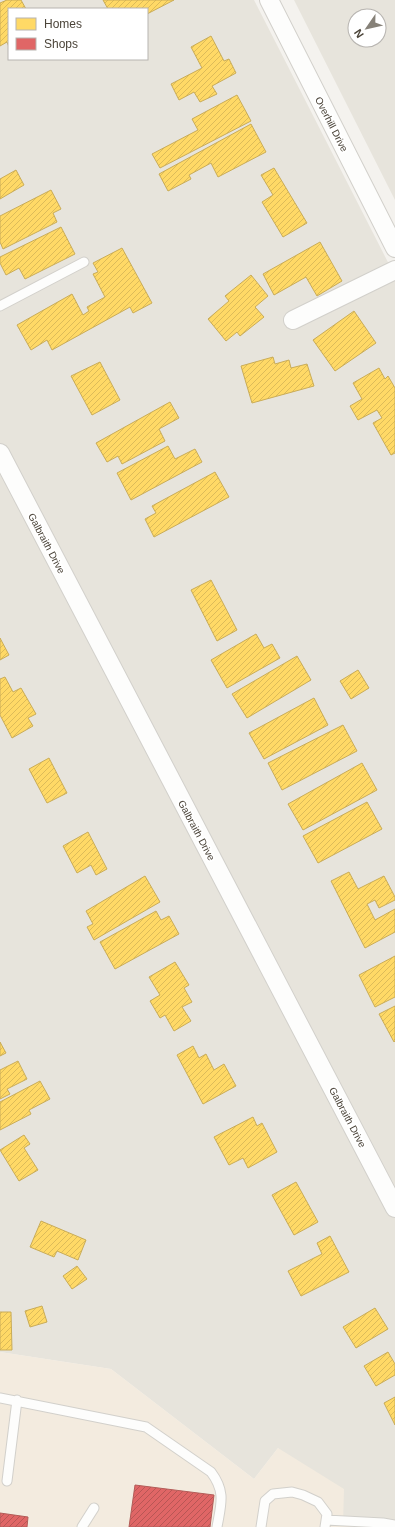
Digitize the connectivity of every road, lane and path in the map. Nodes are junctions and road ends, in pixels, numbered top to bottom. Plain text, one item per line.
1 (269, 0) edge
2 (395, 248) edge
3 (84, 262) dead end
4 (395, 270) edge
5 (0, 306) edge
6 (293, 320) dead end
7 (0, 453) edge
8 (395, 1208) edge
9 (0, 1398) edge
10 (17, 1400) junction
11 (7, 1481) dead end
12 (94, 1508) dead end
13 (326, 1524) edge
14 (395, 1525) edge
15 (82, 1527) edge
16 (217, 1527) edge
17 (262, 1527) edge

1 - 2 street, Overhill Drive
3 - 5 lane
4 - 6 street
7 - 8 street, Galbraith Drive
9 - 10 lane
10 - 11 lane
10 - 16 lane
12 - 15 lane
13 - 14 lane
13 - 17 lane

